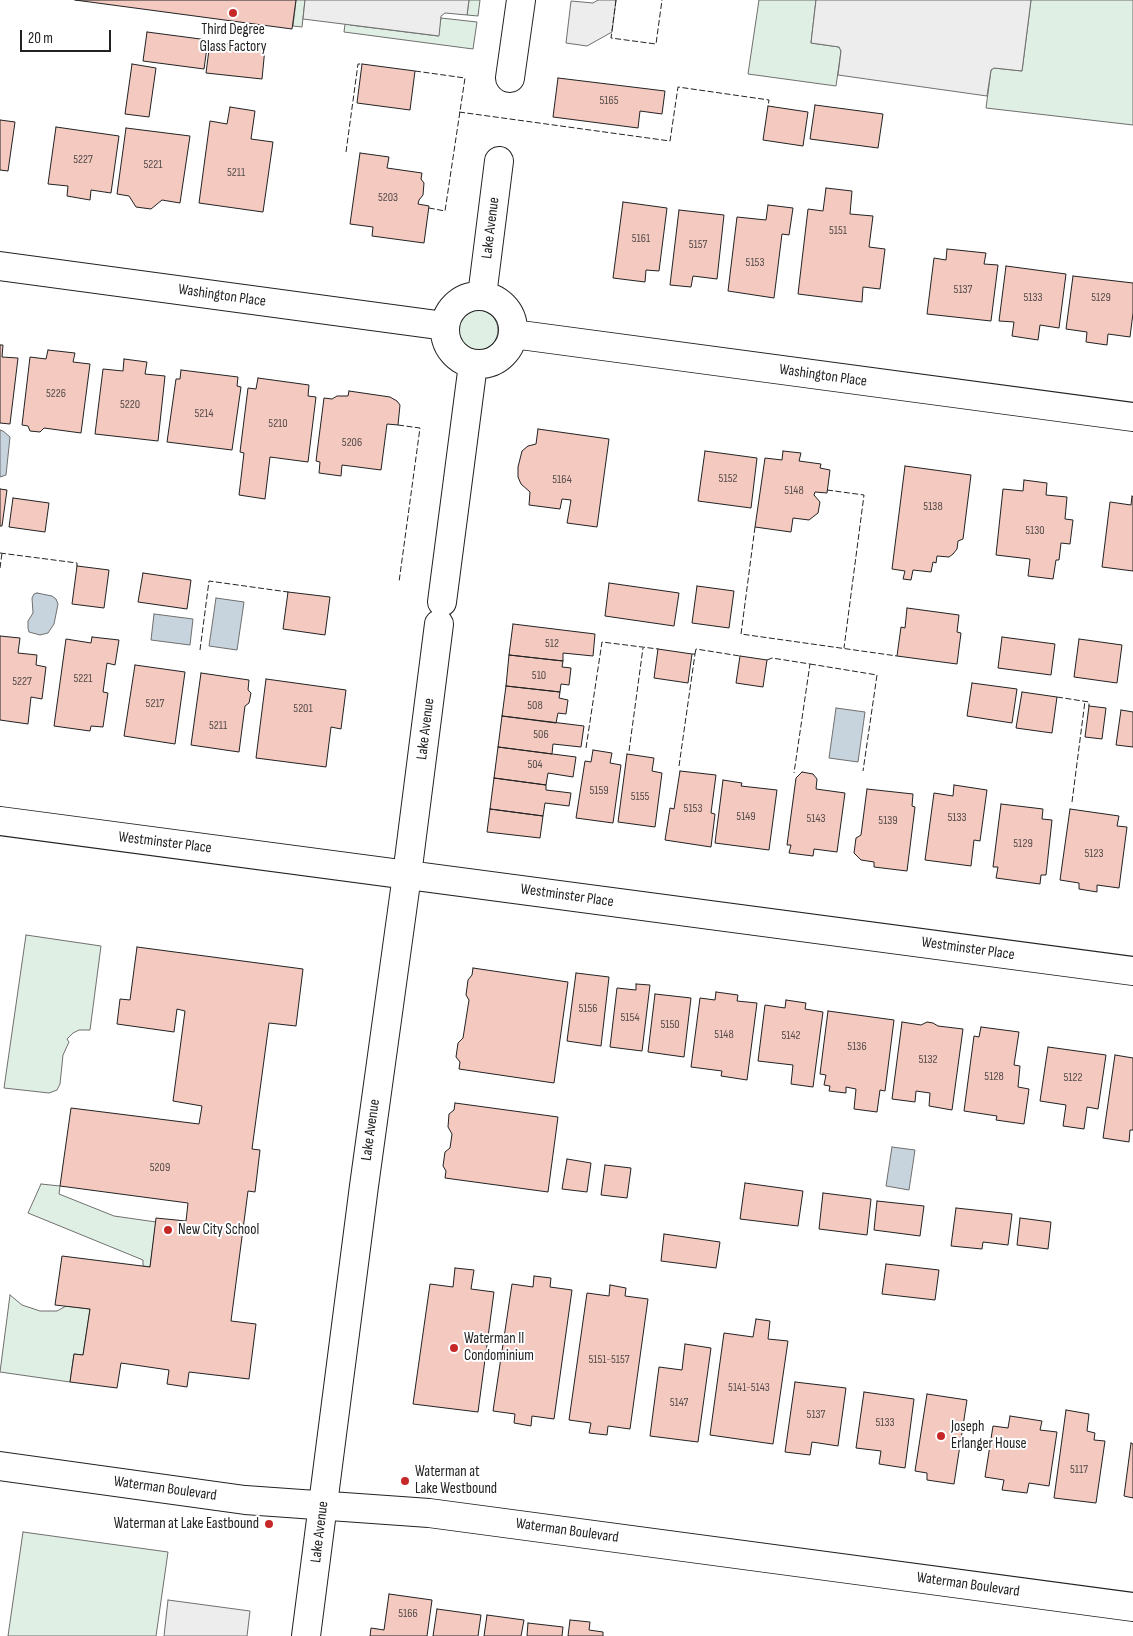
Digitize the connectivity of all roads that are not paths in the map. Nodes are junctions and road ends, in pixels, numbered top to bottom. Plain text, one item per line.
1 (521, 0) edge
2 (510, 78) dead end
3 (499, 161) dead end
4 (0, 266) edge
5 (482, 296) junction
6 (445, 326) junction
7 (513, 334) junction
8 (473, 364) junction
9 (1133, 417) edge
10 (0, 821) edge
11 (407, 874) junction
12 (1133, 971) edge
13 (0, 1466) edge
14 (323, 1506) junction
15 (1133, 1607) edge
16 (306, 1636) edge

1 - 2 street
3 - 5 street, Lake Avenue
4 - 6 street, Washington Place
5 - 6 street
5 - 7 street
6 - 8 street
7 - 8 street
7 - 9 street, Washington Place
8 - 11 street, Lake Avenue
10 - 11 street, Westminster Place
11 - 12 street, Westminster Place
11 - 14 street, Lake Avenue
13 - 14 street, Waterman Boulevard
14 - 15 street, Waterman Boulevard
14 - 16 street, Lake Avenue

